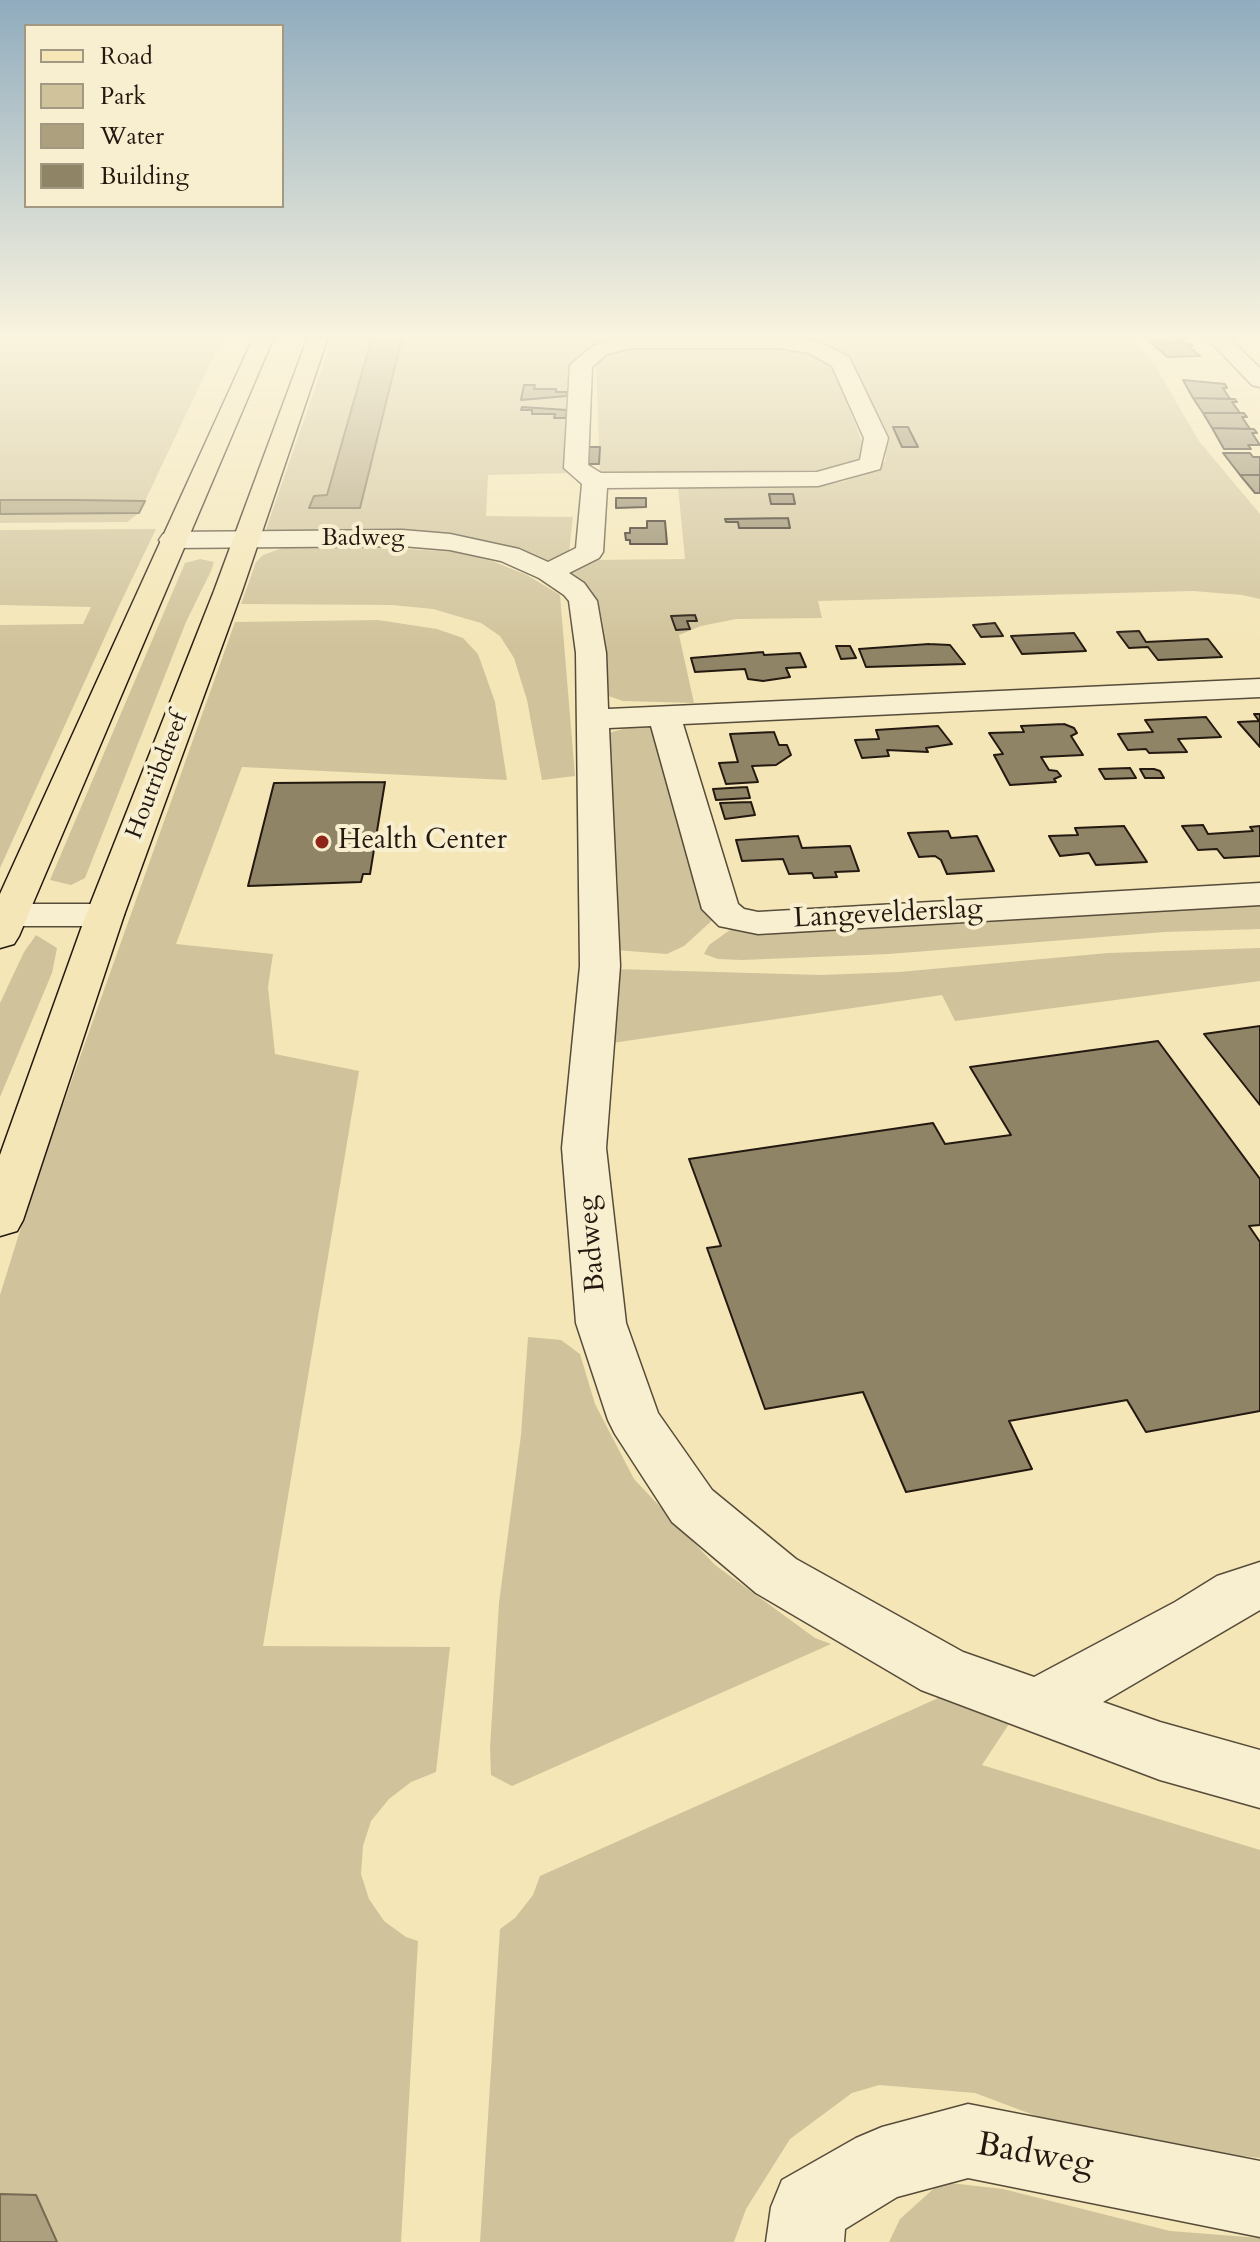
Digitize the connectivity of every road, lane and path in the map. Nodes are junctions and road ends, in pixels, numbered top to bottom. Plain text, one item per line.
1 (218, 439) edge
2 (281, 439) edge
3 (577, 439) edge
4 (876, 439) edge
5 (595, 481) junction
6 (172, 540) junction
7 (245, 540) junction
8 (549, 572) junction
9 (1260, 688) edge
10 (664, 716) junction
11 (591, 719) junction
12 (1260, 894) edge
13 (105, 915) junction
14 (3, 922) edge
15 (0, 1220) edge
16 (1260, 1586) edge
17 (1039, 1706) junction
18 (1260, 1779) edge
19 (1260, 2199) edge
20 (805, 2242) edge

1 - 6 main road
2 - 7 main road, Houtribdreef
3 - 5 street
4 - 5 street
5 - 8 street
6 - 7 street, Badweg
6 - 14 main road
7 - 8 street, Badweg
7 - 13 main road, Houtribdreef
8 - 11 street, Badweg
9 - 10 street
10 - 11 street
10 - 12 street, Langevelderslag
11 - 17 street, Badweg
13 - 14 street
13 - 15 main road, Houtribdreef
16 - 17 street
17 - 18 street, Badweg
19 - 20 street, Badweg

